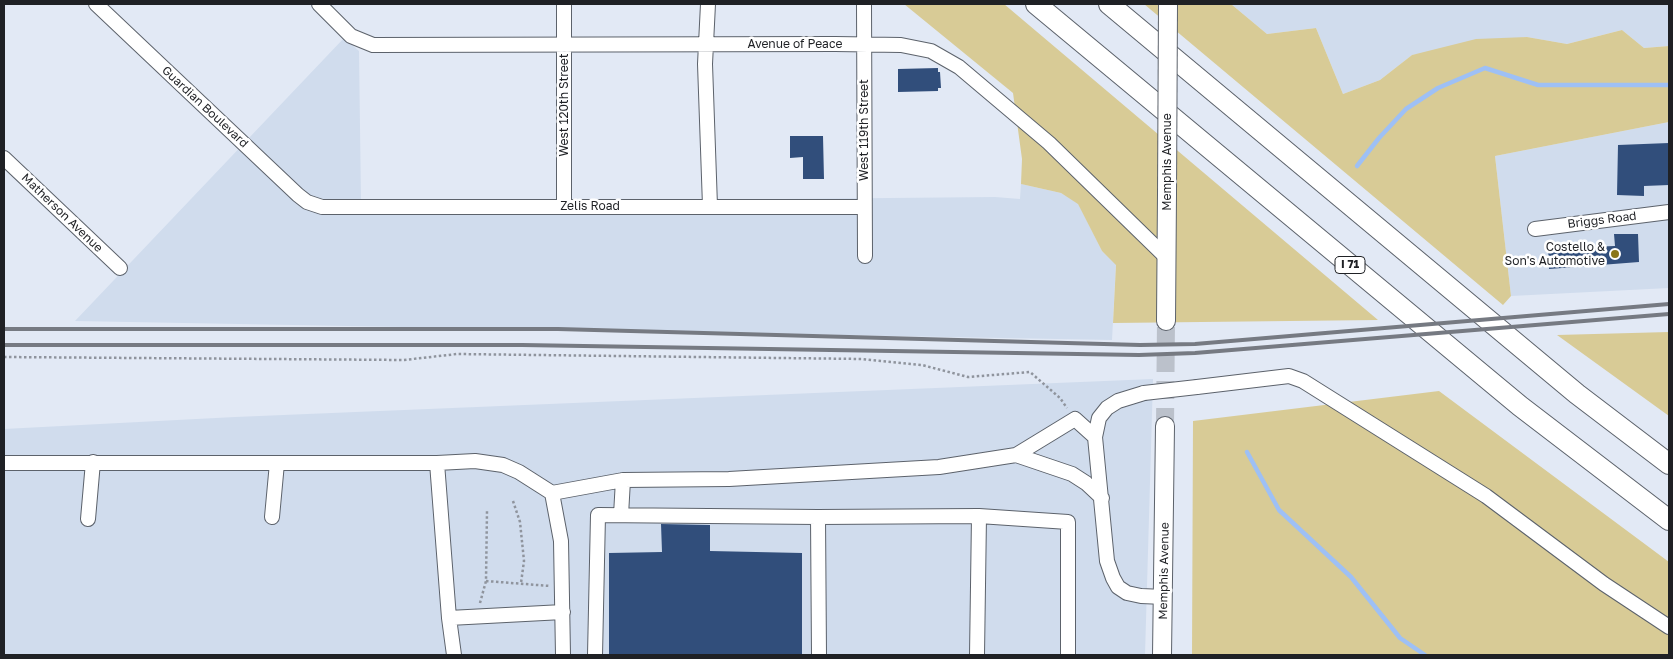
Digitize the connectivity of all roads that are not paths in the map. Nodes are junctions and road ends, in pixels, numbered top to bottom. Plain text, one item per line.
1 (96, 4) edge
2 (319, 4) edge
3 (564, 4) edge
4 (708, 4) edge
5 (864, 4) edge
6 (1036, 4) edge
7 (1109, 4) edge
8 (1168, 4) edge
9 (706, 43) junction
10 (565, 44) junction
11 (864, 44) junction
12 (4, 158) edge
13 (316, 206) joint
14 (564, 206) junction
15 (710, 206) junction
16 (864, 207) junction
17 (1669, 212) edge
18 (1536, 229) dead end
19 (865, 256) dead end
20 (1168, 259) junction
21 (120, 268) dead end
22 (1166, 321) tunnel mouth
23 (1165, 426) tunnel mouth
24 (1095, 437) junction
25 (1016, 455) junction
26 (93, 462) junction
27 (4, 463) edge
28 (277, 463) junction
29 (437, 463) junction
30 (1669, 464) edge
31 (623, 480) junction
32 (552, 493) junction
33 (1102, 498) junction
34 (621, 515) junction
35 (979, 516) junction
36 (272, 517) dead end
37 (818, 517) junction
38 (88, 519) dead end
39 (1669, 520) edge
40 (1164, 597) junction
41 (563, 612) junction
42 (449, 618) junction
43 (1669, 627) edge
44 (454, 655) edge
45 (563, 655) edge
46 (595, 655) edge
47 (819, 655) edge
48 (977, 655) edge
49 (1068, 655) edge
50 (1162, 655) edge

1 - 13 street, Guardian Boulevard
2 - 10 street, Avenue of Peace
3 - 10 street, West 120th Street
4 - 9 street
5 - 11 street, West 119th Street
6 - 39 highway, I 71
7 - 30 highway
8 - 20 main road, Memphis Avenue, bridge
9 - 10 street, Avenue of Peace
9 - 11 street, Avenue of Peace
9 - 15 street
10 - 14 street, West 120th Street
11 - 16 street, West 119th Street
11 - 20 street, Avenue of Peace
12 - 21 street, Matherson Avenue
13 - 14 street, Zelis Road
14 - 15 street, Zelis Road
15 - 16 street, Zelis Road
16 - 19 street, West 119th Street
17 - 18 street, Briggs Road
20 - 22 main road, Memphis Avenue
23 - 40 main road, Memphis Avenue
24 - 25 street
24 - 33 street
24 - 43 street, bridge
25 - 31 street
25 - 33 street
26 - 27 street
26 - 28 street
26 - 38 street
28 - 29 street
28 - 36 street
29 - 32 street
29 - 42 street
31 - 32 street
31 - 34 street
32 - 41 street
33 - 40 street
34 - 37 street
34 - 46 street
35 - 37 street
35 - 48 street
35 - 49 street
37 - 47 street
40 - 50 main road, Memphis Avenue
41 - 42 street
41 - 45 street
42 - 44 street

